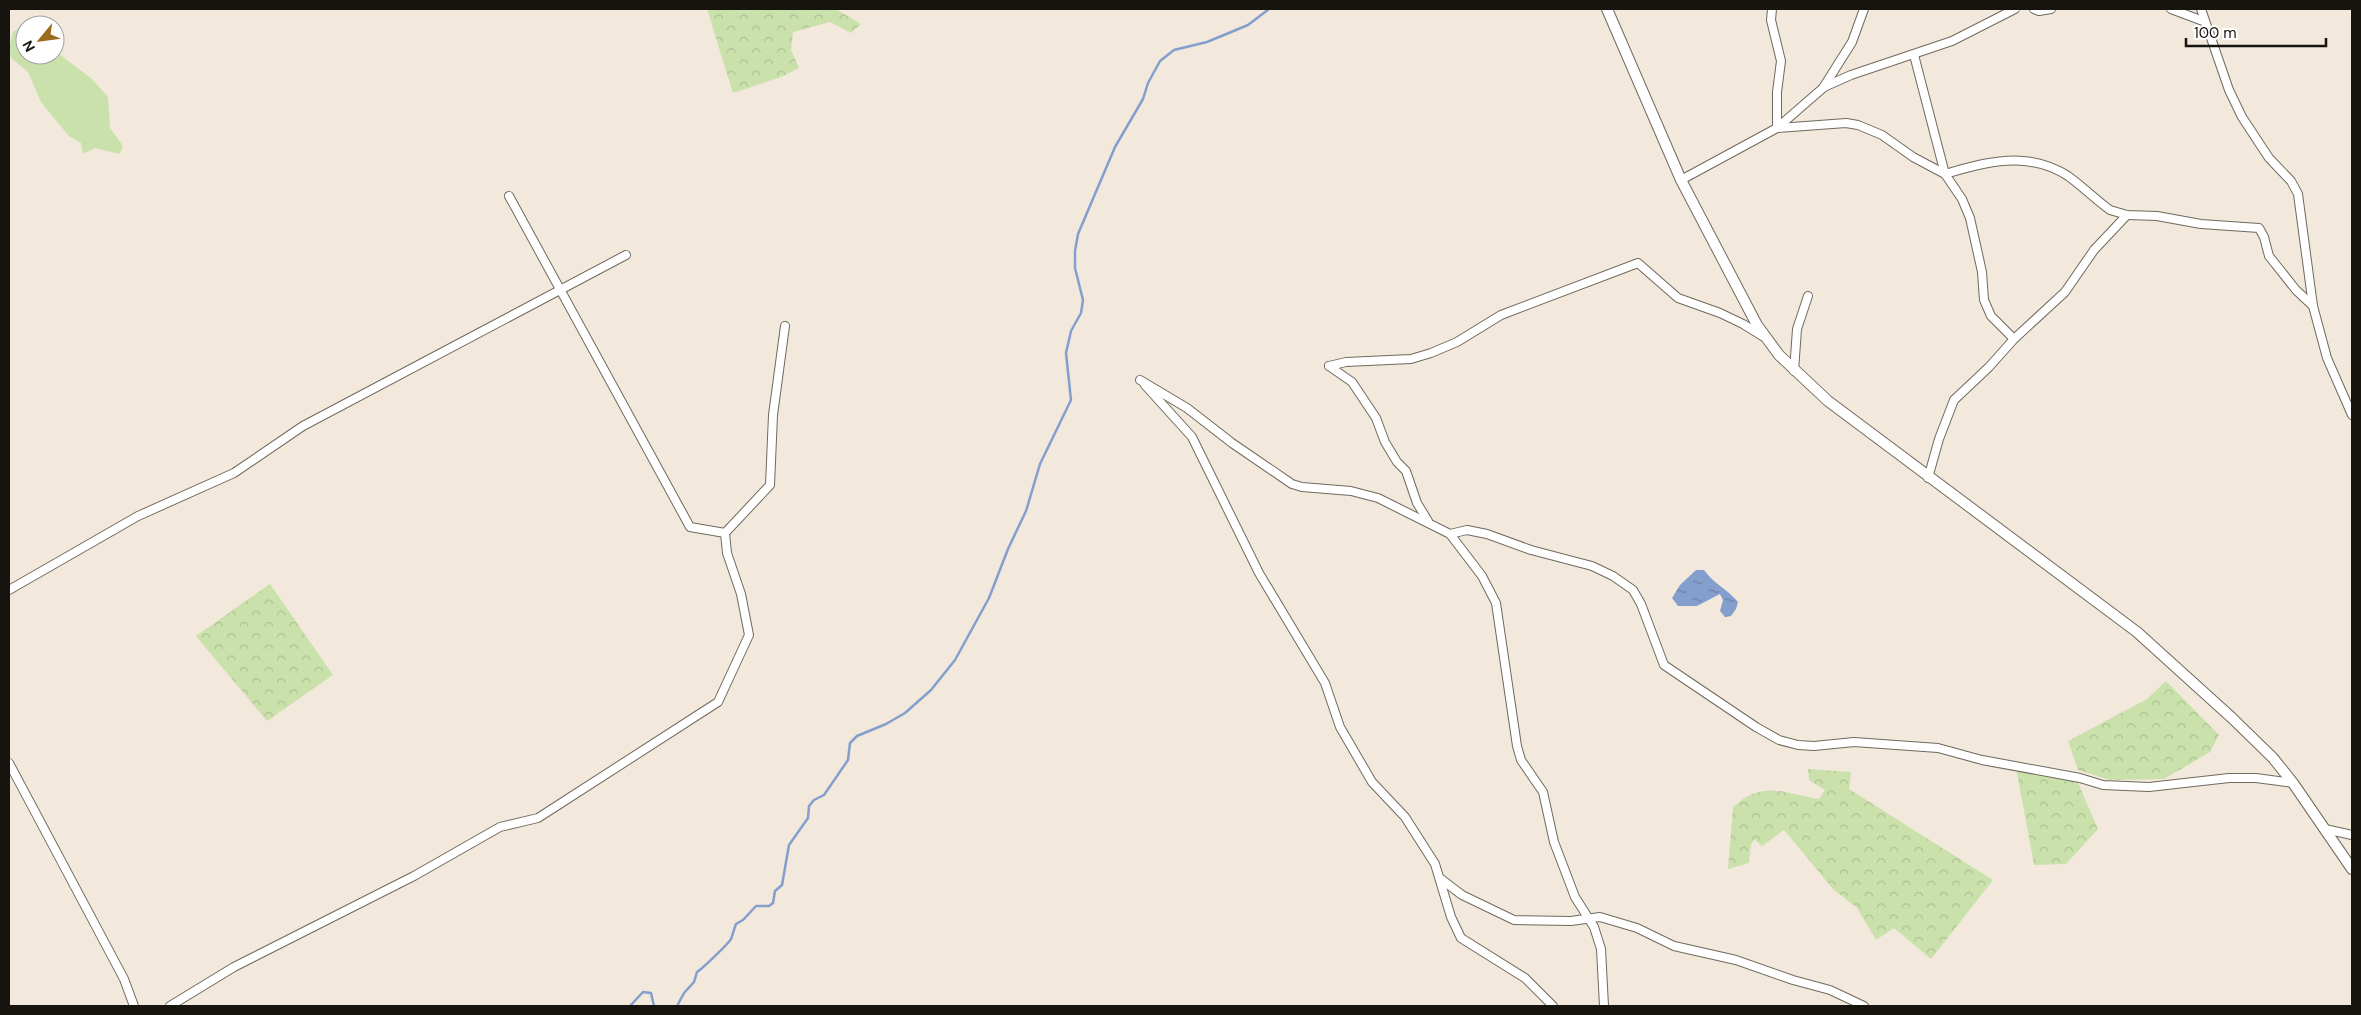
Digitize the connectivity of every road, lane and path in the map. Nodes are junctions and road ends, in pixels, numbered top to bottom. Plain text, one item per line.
1 (1607, 9) edge
2 (1772, 9) edge
3 (1864, 9) edge
4 (2016, 9) edge
5 (2034, 9) edge
6 (2051, 9) edge
7 (2171, 9) edge
8 (2201, 9) edge
9 (2203, 21) junction
10 (1914, 55) junction
11 (1823, 88) junction
12 (1777, 128) junction
13 (1945, 174) junction
14 (1681, 180) junction
15 (510, 196) dead end
16 (2128, 215) junction
17 (626, 256) dead end
18 (561, 290) junction
19 (1808, 296) dead end
20 (2313, 306) junction
21 (785, 326) dead end
22 (1766, 338) junction
23 (2014, 338) junction
24 (1794, 371) junction
25 (2352, 415) edge
26 (1928, 478) junction
27 (1428, 522) junction
28 (725, 532) junction
29 (1450, 534) junction
30 (9, 590) edge
31 (9, 763) edge
32 (2293, 783) junction
33 (2325, 829) junction
34 (2352, 834) edge
35 (2352, 869) edge
36 (1441, 879) junction
37 (1590, 918) junction
38 (134, 1006) edge
39 (170, 1006) edge
40 (1553, 1006) edge
41 (1604, 1006) edge
42 (1864, 1006) edge

1 - 14 street
2 - 12 street
3 - 11 street
4 - 10 street
5 - 6 street
7 - 9 street
8 - 9 street
9 - 20 street
10 - 11 street
10 - 13 street
11 - 12 street
12 - 13 street
12 - 14 street
13 - 16 street
13 - 23 street
14 - 22 street
15 - 18 street
16 - 20 street
16 - 23 street
17 - 18 street
18 - 28 street
18 - 30 street
19 - 24 street
20 - 25 street
21 - 28 street
22 - 24 street
22 - 27 street
23 - 26 street
24 - 26 street
26 - 32 street
27 - 29 street
27 - 36 street
28 - 39 street
29 - 32 street
29 - 37 street
31 - 38 street
32 - 33 street
33 - 34 street
33 - 35 street
36 - 37 street
36 - 40 street
37 - 41 street
37 - 42 street

